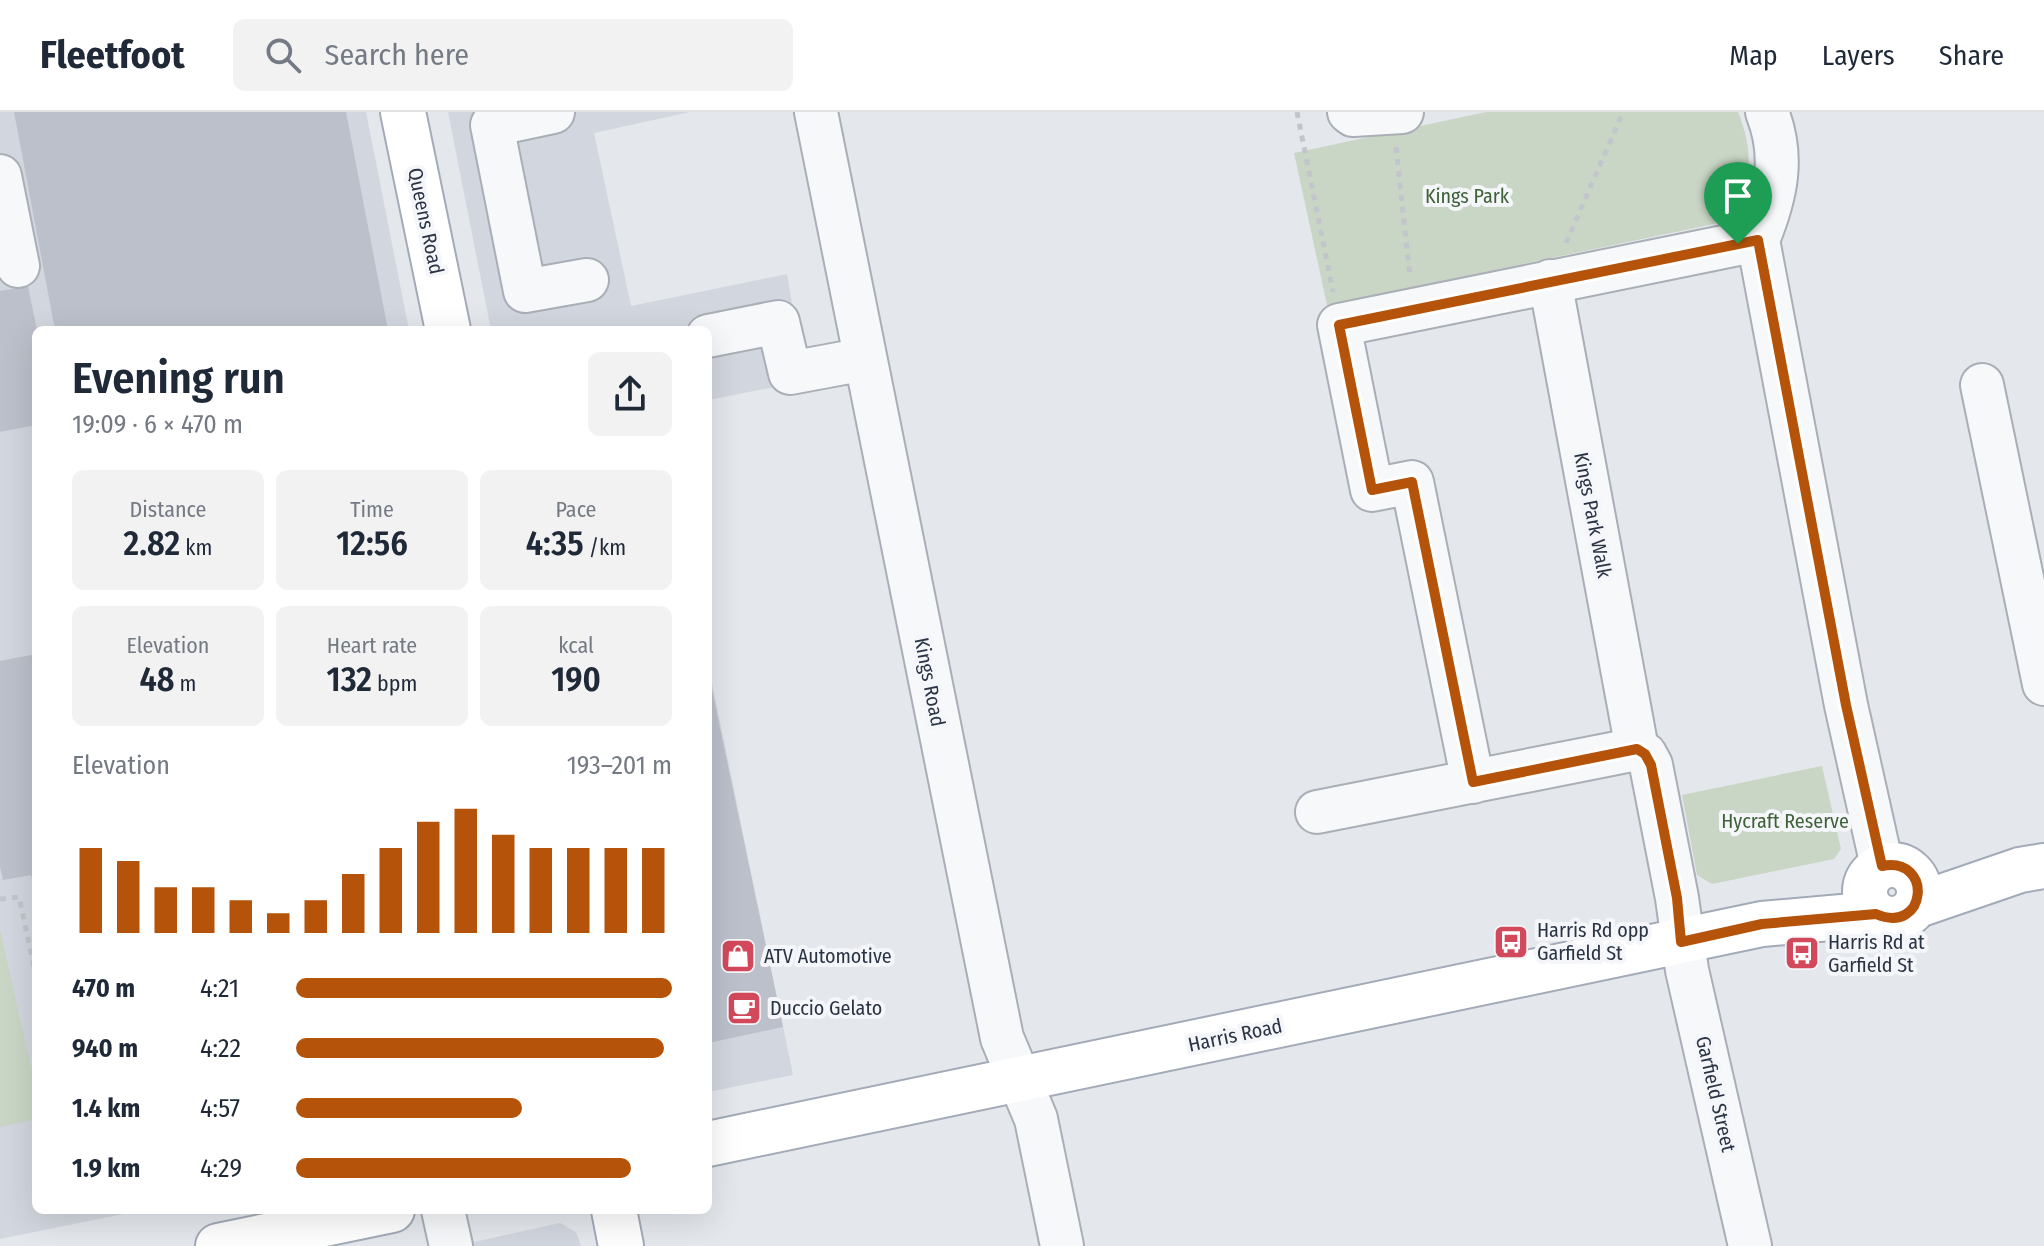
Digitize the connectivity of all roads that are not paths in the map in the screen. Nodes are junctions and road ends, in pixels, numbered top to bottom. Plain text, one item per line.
1 (403, 112) edge
2 (553, 112) edge
3 (816, 112) edge
4 (1349, 112) edge
5 (1767, 112) edge
6 (1398, 113) edge
7 (0, 176) edge
8 (1758, 240) junction
9 (18, 266) dead end
10 (587, 280) dead end
11 (1550, 281) junction
12 (447, 326) edge
13 (712, 335) edge
14 (865, 359) junction
15 (1982, 385) dead end
16 (2044, 684) edge
17 (1637, 749) junction
18 (1473, 782) junction
19 (1317, 812) dead end
20 (2032, 868) edge
21 (1890, 889) junction
22 (1681, 942) junction
23 (1020, 1079) junction
24 (712, 1143) edge
25 (373, 1214) edge
26 (444, 1214) edge
27 (615, 1214) edge
28 (218, 1246) edge
29 (451, 1246) edge
30 (621, 1246) edge
31 (1062, 1246) edge
32 (1750, 1246) edge

1 - 12 main road, Queens Road
2 - 10 street
3 - 14 street, Kings Road
4 - 6 street
5 - 8 street
7 - 9 street
8 - 11 street
8 - 21 street
11 - 17 street, Kings Park Walk
11 - 18 street
13 - 14 street
14 - 23 street, Kings Road
15 - 16 street
17 - 18 street
17 - 22 street, Kings Park Walk
18 - 19 street
20 - 21 main road, Harris Road
21 - 22 main road, Harris Road
22 - 23 main road, Harris Road
22 - 32 street, Garfield Street
23 - 24 main road, Harris Road
23 - 31 street, Kings Road
25 - 28 main road
26 - 29 street
27 - 30 main road

